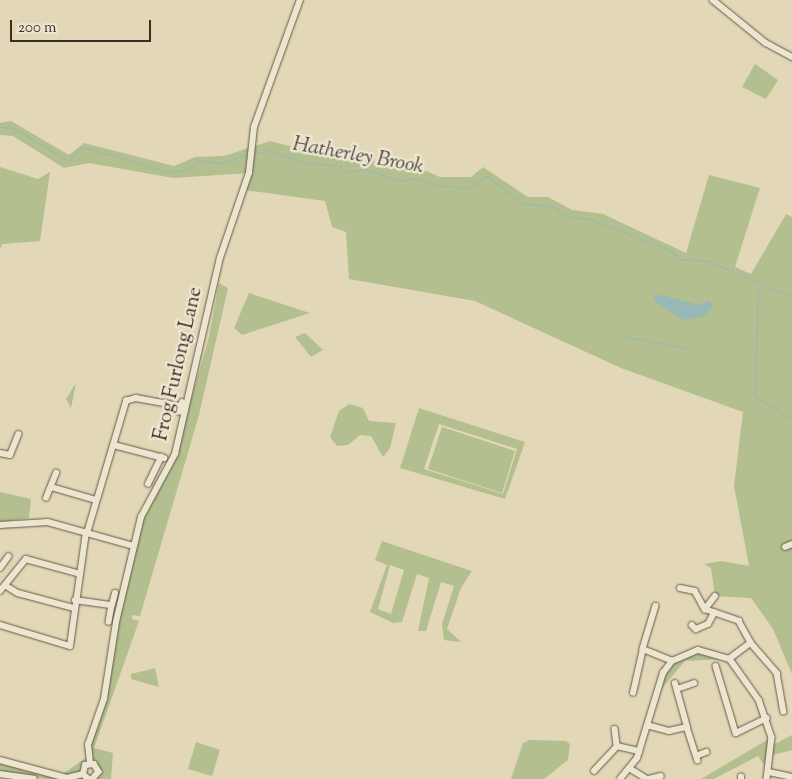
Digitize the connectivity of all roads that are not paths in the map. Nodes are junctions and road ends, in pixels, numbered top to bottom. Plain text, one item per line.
1 (300, 0) edge
2 (713, 0) edge
3 (792, 57) edge
4 (180, 407) dead end
5 (18, 435) dead end
6 (114, 446) junction
7 (0, 453) edge
8 (56, 473) dead end
9 (148, 484) dead end
10 (50, 487) junction
11 (46, 498) dead end
12 (96, 500) junction
13 (0, 524) edge
14 (87, 532) junction
15 (792, 544) edge
16 (134, 546) junction
17 (785, 547) dead end
18 (8, 557) dead end
19 (0, 568) edge
20 (77, 573) junction
21 (5, 585) junction
22 (680, 588) dead end
23 (0, 591) edge
24 (115, 593) dead end
25 (716, 596) dead end
26 (74, 600) junction
27 (112, 605) junction
28 (74, 608) junction
29 (705, 609) junction
30 (657, 610) dead end
31 (714, 613) junction
32 (109, 622) dead end
33 (0, 624) edge
34 (695, 629) dead end
35 (751, 643) junction
36 (643, 649) junction
37 (730, 660) junction
38 (672, 662) junction
39 (720, 668) dead end
40 (694, 683) dead end
41 (631, 689) dead end
42 (781, 709) dead end
43 (766, 718) junction
44 (647, 725) junction
45 (687, 727) junction
46 (615, 729) dead end
47 (617, 746) junction
48 (639, 751) junction
49 (706, 752) dead end
50 (0, 760) edge
51 (90, 763) junction
52 (631, 768) junction
53 (598, 769) dead end
54 (770, 772) junction
55 (0, 774) edge
56 (83, 774) junction
57 (661, 776) dead end
58 (792, 777) edge
59 (98, 778) edge
60 (34, 779) edge
61 (89, 779) edge
62 (620, 779) edge
63 (648, 779) edge
64 (767, 779) edge

1 - 16 street, Frog Furlong Lane
2 - 3 street
4 - 6 street
5 - 7 street
6 - 9 street
6 - 12 street
8 - 10 street
10 - 11 street
10 - 12 street
12 - 14 street
13 - 14 street
14 - 16 street
14 - 20 street
15 - 17 street
16 - 51 street, Frog Furlong Lane
18 - 19 street
20 - 21 street
20 - 26 street
21 - 23 street
21 - 28 street
22 - 29 street
24 - 27 street
25 - 29 street
26 - 27 street
26 - 28 street
27 - 32 street
28 - 33 street
29 - 31 street
30 - 36 street
31 - 34 street
31 - 35 street
35 - 37 street
35 - 42 street
36 - 38 street
36 - 41 street
37 - 38 street
37 - 43 street
38 - 44 street
39 - 43 street
40 - 45 street
43 - 54 street
44 - 45 street
44 - 48 street
45 - 49 street
46 - 47 street
47 - 48 street
47 - 53 street
48 - 52 street
50 - 56 street
51 - 56 street
51 - 59 street
52 - 62 street
52 - 63 street
54 - 58 street
54 - 64 street
55 - 60 street
56 - 61 street
57 - 63 street

